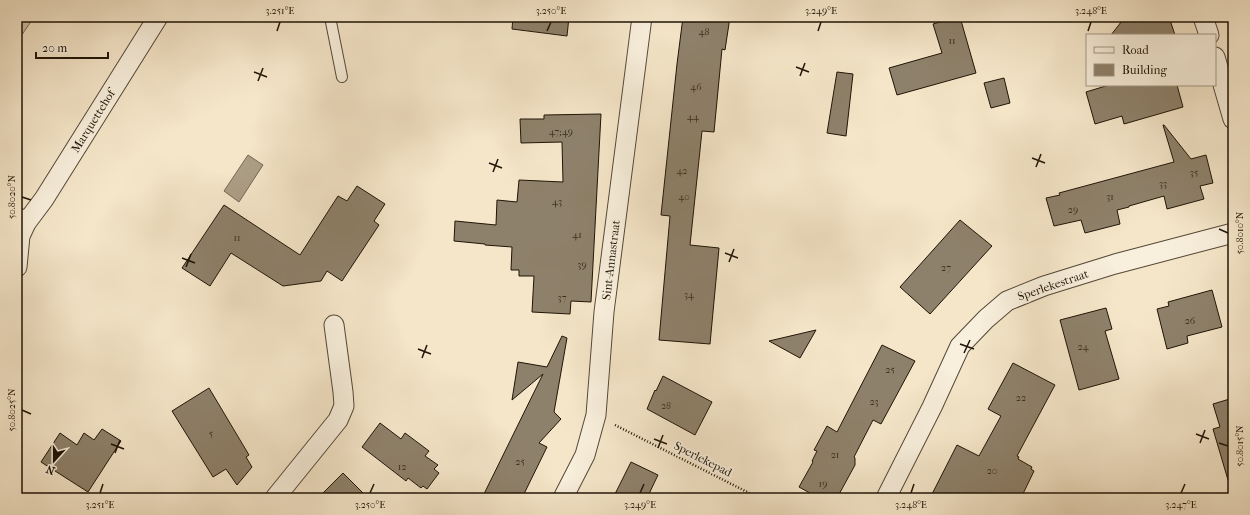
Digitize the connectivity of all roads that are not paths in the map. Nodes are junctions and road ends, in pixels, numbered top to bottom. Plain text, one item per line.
1 (158, 17) edge
2 (330, 17) edge
3 (642, 17) edge
4 (1204, 17) edge
5 (1209, 34) edge
6 (1216, 60) edge
7 (342, 77) dead end
8 (1233, 119) edge
9 (22, 220) edge
10 (1233, 233) edge
11 (17, 267) edge
12 (334, 325) dead end
13 (276, 498) edge
14 (563, 498) edge
15 (886, 498) edge

1 - 9 street, Marquettehof
2 - 7 lane
3 - 14 street, Sint-Annastraat
4 - 5 street
6 - 8 street
9 - 11 street, Marquettehof
10 - 15 street, Sperlekestraat
12 - 13 street

